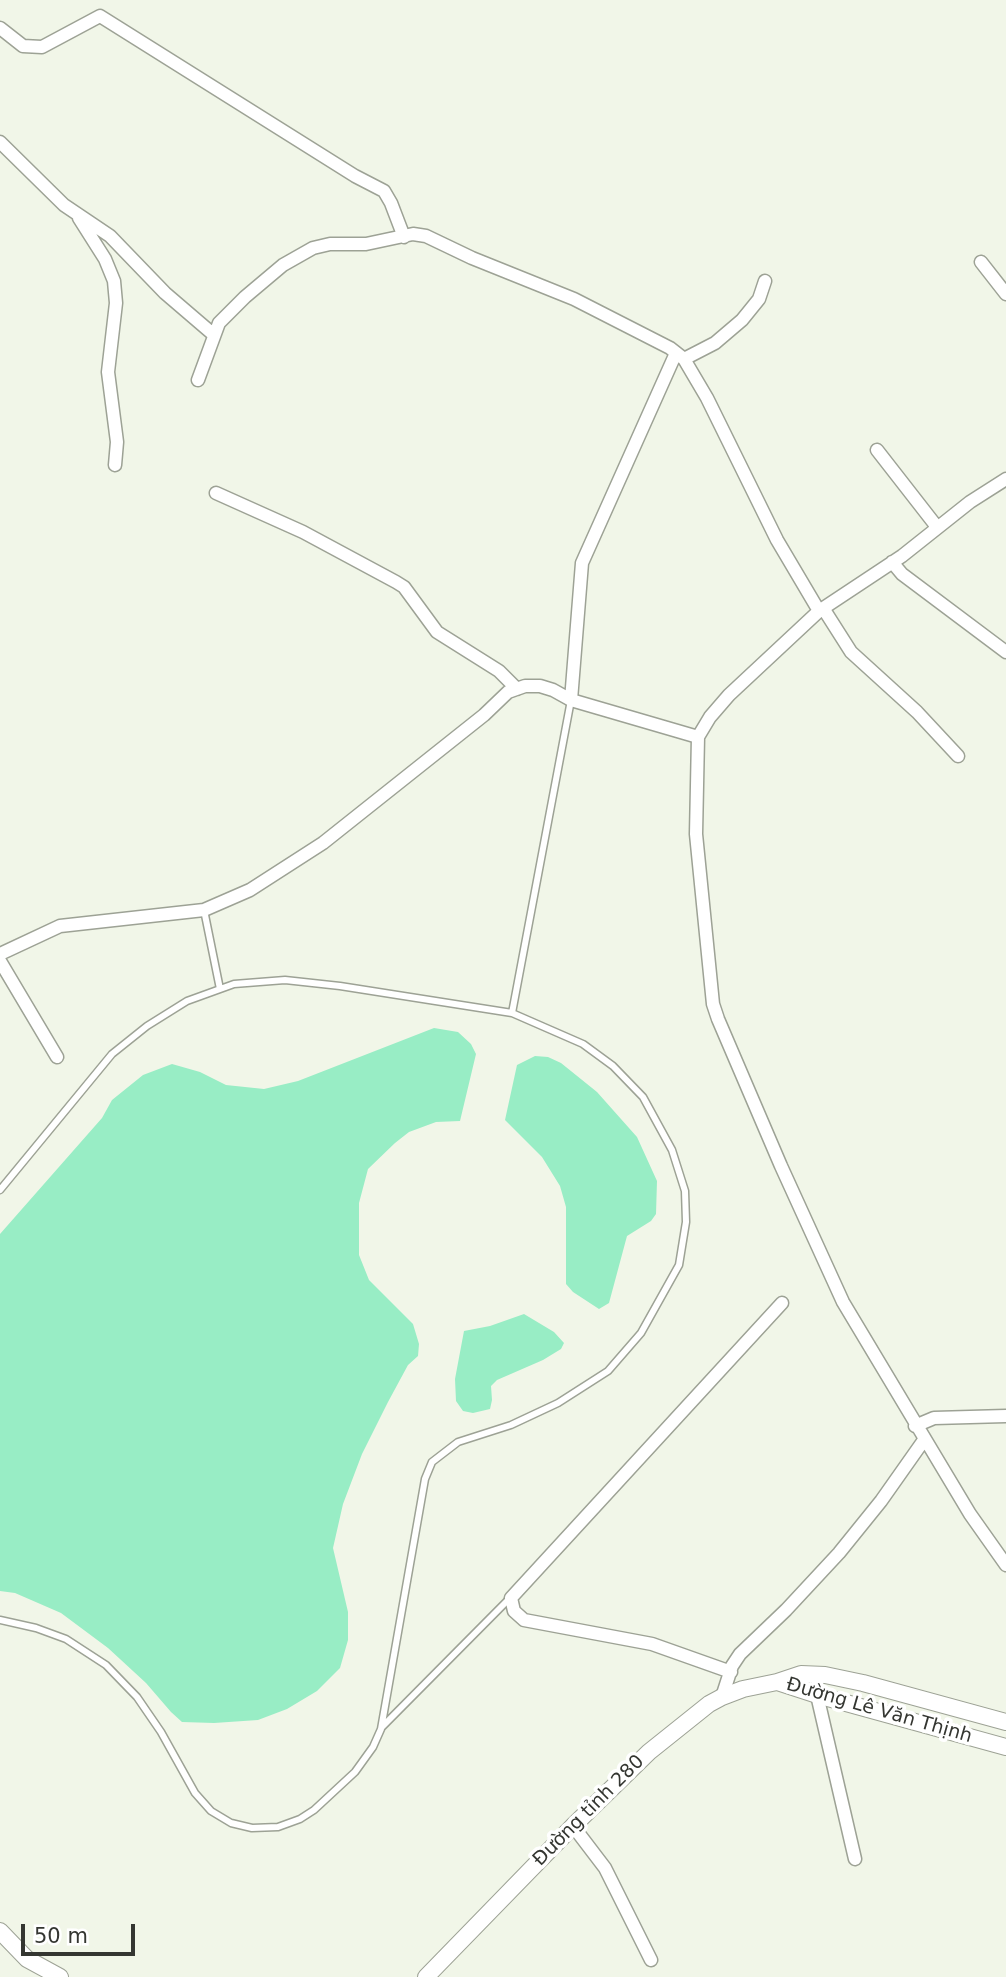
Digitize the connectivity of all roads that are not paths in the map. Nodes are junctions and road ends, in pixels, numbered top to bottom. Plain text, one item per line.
1 (0, 28) edge
2 (0, 142) edge
3 (75, 212) junction
4 (404, 237) junction
5 (981, 262) dead end
6 (765, 281) dead end
7 (1006, 294) edge
8 (214, 335) junction
9 (680, 356) junction
10 (198, 380) dead end
11 (877, 450) dead end
12 (115, 465) dead end
13 (1006, 480) edge
14 (216, 493) dead end
15 (937, 527) junction
16 (892, 562) junction
17 (821, 609) junction
18 (1006, 652) edge
19 (517, 689) junction
20 (571, 700) junction
21 (698, 737) junction
22 (958, 755) dead end
23 (204, 910) junction
24 (0, 954) edge
25 (0, 961) edge
26 (220, 989) junction
27 (512, 1013) junction
28 (57, 1057) dead end
29 (0, 1190) edge
30 (782, 1303) dead end
31 (1006, 1416) edge
32 (915, 1426) junction
33 (924, 1440) junction
34 (1006, 1565) edge
35 (511, 1598) junction
36 (0, 1620) edge
37 (731, 1672) junction
38 (777, 1682) junction
39 (817, 1695) junction
40 (722, 1697) junction
41 (1006, 1722) edge
42 (381, 1729) junction
43 (1006, 1747) edge
44 (573, 1826) junction
45 (855, 1858) dead end
46 (0, 1931) edge
47 (651, 1960) dead end
48 (60, 1977) edge
49 (426, 1977) edge

1 - 4 street
2 - 3 street
3 - 8 street
3 - 12 street
4 - 8 street
4 - 9 street
5 - 7 street
6 - 9 street
8 - 10 street
9 - 17 street
9 - 20 street
11 - 15 street
13 - 15 street
14 - 19 street
15 - 16 street
16 - 17 street
16 - 18 street
17 - 21 street
17 - 22 street
19 - 20 street
19 - 23 street
20 - 21 street
20 - 27 lane
21 - 32 street
23 - 24 street
23 - 26 lane
25 - 28 street
26 - 27 lane
26 - 29 lane
27 - 42 lane
30 - 35 street
31 - 32 street
32 - 33 street
33 - 34 street
33 - 37 street
35 - 37 street
35 - 42 lane
36 - 42 lane
37 - 40 street
38 - 39 main road, Đường Lê Văn Thịnh
38 - 40 main road, Đường tỉnh 280
38 - 41 main road, Đường Lê Văn Thịnh
39 - 43 main road, Đường Lê Văn Thịnh
39 - 45 street
40 - 44 main road, Đường tỉnh 280
44 - 47 street
44 - 49 main road, Đường tỉnh 280
46 - 48 main road

